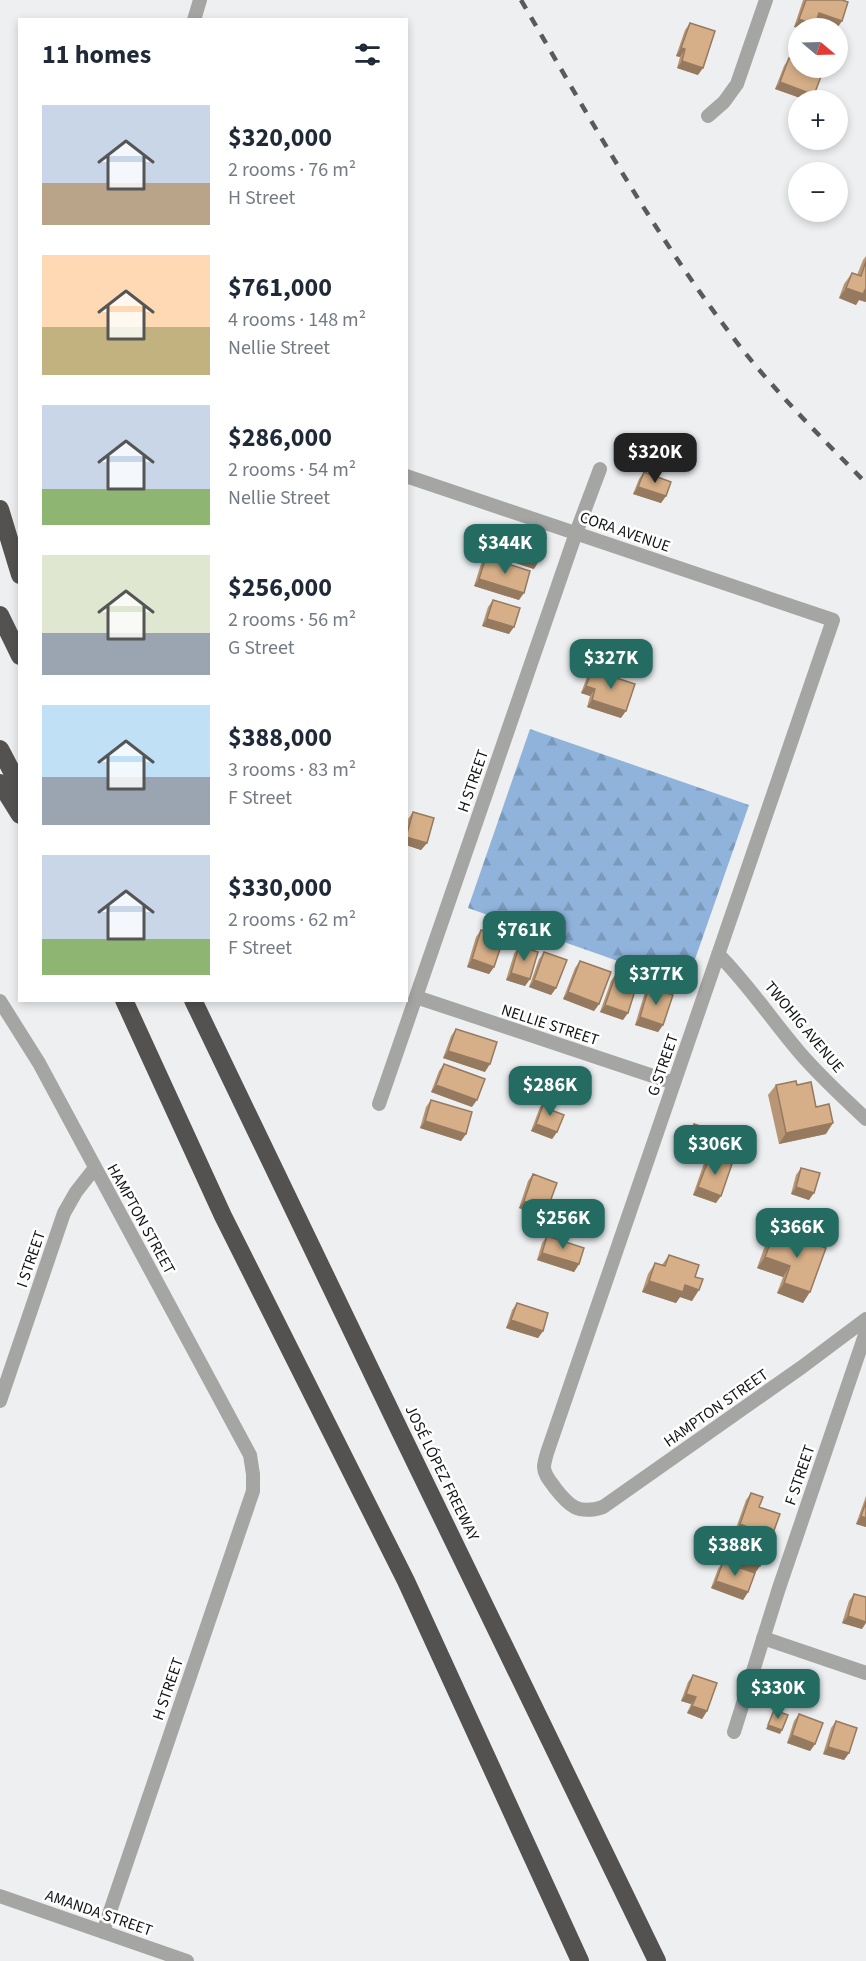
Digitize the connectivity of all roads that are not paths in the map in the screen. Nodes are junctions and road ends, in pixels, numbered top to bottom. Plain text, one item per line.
1 (200, 0) edge
2 (766, 0) edge
3 (195, 18) edge
4 (708, 116) dead end
5 (600, 469) dead end
6 (408, 477) edge
7 (0, 509) edge
8 (576, 533) junction
9 (18, 568) edge
10 (0, 615) edge
11 (834, 620) joint
12 (18, 652) edge
13 (0, 749) edge
14 (0, 783) edge
15 (18, 783) edge
16 (18, 812) edge
17 (718, 954) junction
18 (416, 997) junction
19 (0, 1001) edge
20 (125, 1002) edge
21 (195, 1002) edge
22 (674, 1083) junction
23 (379, 1104) dead end
24 (866, 1119) edge
25 (94, 1169) junction
26 (866, 1318) edge
27 (866, 1332) edge
28 (0, 1401) edge
29 (250, 1455) joint
30 (580, 1509) joint
31 (763, 1638) junction
32 (866, 1673) edge
33 (734, 1732) dead end
34 (0, 1896) edge
35 (103, 1932) junction
36 (187, 1961) edge
37 (580, 1961) edge
38 (657, 1961) edge

1 - 3 street
2 - 4 street
5 - 8 street, H STREET
6 - 8 street, CORA AVENUE
7 - 9 highway
8 - 11 street, CORA AVENUE
8 - 18 street, H STREET
10 - 12 highway
11 - 17 street, G STREET
13 - 15 highway
14 - 16 highway
17 - 22 street, G STREET
17 - 24 street, TWOHIG AVENUE
18 - 22 street, NELLIE STREET
18 - 23 street, H STREET
19 - 25 street, HAMPTON STREET
20 - 37 highway
21 - 38 highway, JOSÉ LÓPEZ FREEWAY
22 - 30 street, G STREET
25 - 28 street, I STREET
25 - 29 street, HAMPTON STREET
26 - 30 street, HAMPTON STREET
27 - 31 street, F STREET
29 - 35 street, H STREET
31 - 32 street
31 - 33 street, F STREET
34 - 35 street, AMANDA STREET
35 - 36 street, AMANDA STREET

